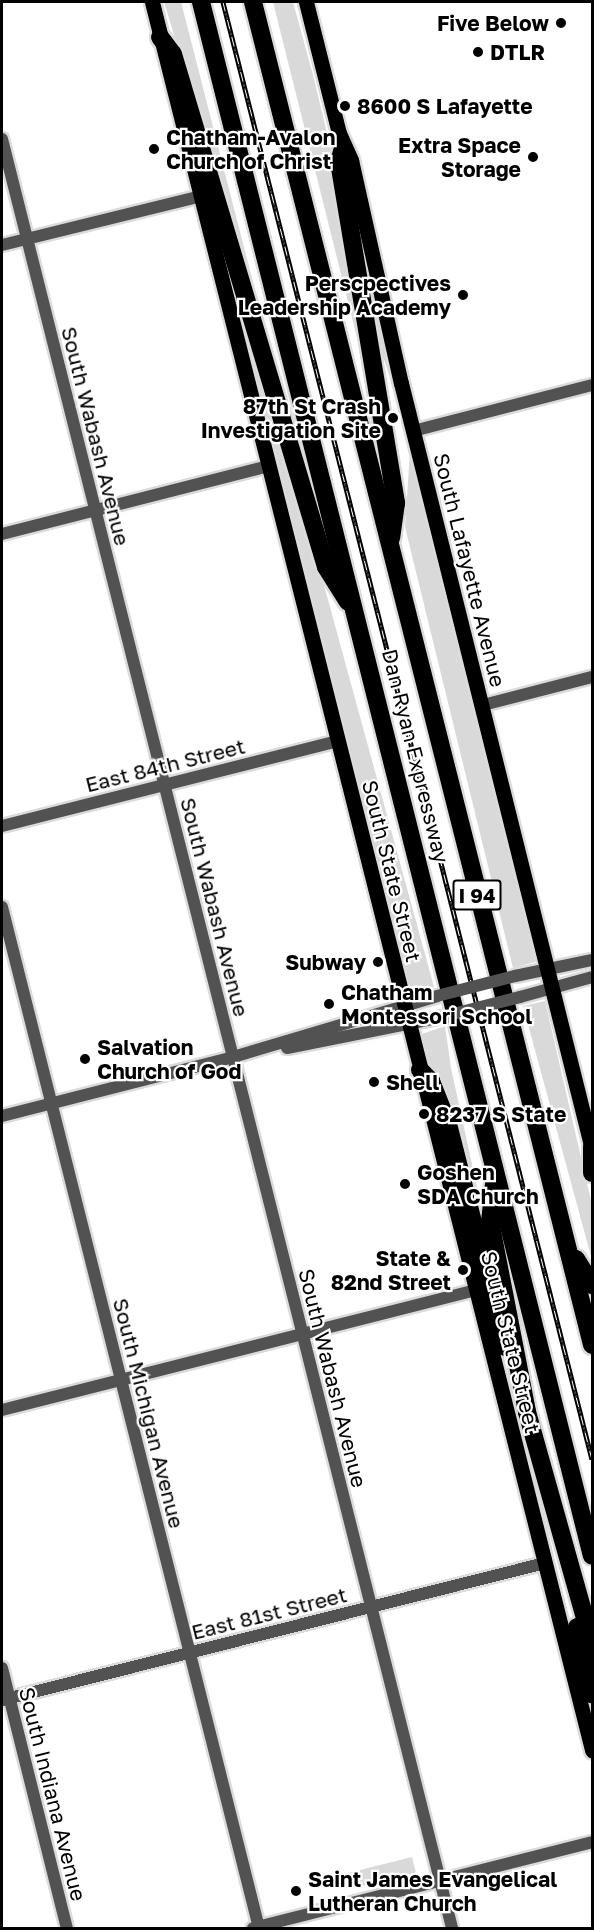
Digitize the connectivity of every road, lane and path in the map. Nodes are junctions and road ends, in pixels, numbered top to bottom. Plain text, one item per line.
1 (152, 2) edge
2 (201, 2) edge
3 (252, 2) edge
4 (306, 2) edge
5 (160, 37) junction
6 (2, 139) edge
7 (343, 148) junction
8 (201, 196) junction
9 (27, 239) junction
10 (2, 245) edge
11 (592, 385) edge
12 (413, 431) junction
13 (269, 466) junction
14 (95, 510) junction
15 (2, 534) edge
16 (390, 549) junction
17 (357, 616) junction
18 (592, 677) edge
19 (483, 705) junction
20 (338, 741) junction
21 (164, 785) junction
22 (2, 826) edge
23 (2, 906) edge
24 (592, 960) edge
25 (549, 969) junction
26 (592, 976) edge
27 (555, 988) junction
28 (404, 1005) junction
29 (409, 1025) junction
30 (233, 1057) junction
31 (420, 1070) junction
32 (51, 1103) junction
33 (2, 1116) edge
34 (592, 1148) edge
35 (495, 1172) junction
36 (592, 1173) edge
37 (566, 1240) junction
38 (592, 1285) edge
39 (477, 1290) junction
40 (302, 1334) junction
41 (592, 1345) edge
42 (121, 1380) junction
43 (2, 1410) edge
44 (527, 1412) junction
45 (592, 1557) edge
46 (545, 1563) junction
47 (568, 1569) junction
48 (371, 1607) junction
49 (592, 1643) edge
50 (190, 1653) junction
51 (2, 1668) edge
52 (592, 1694) edge
53 (5, 1699) edge
54 (592, 1750) edge
55 (592, 1842) edge
56 (440, 1881) junction
57 (257, 1928) edge
58 (67, 1929) edge
59 (452, 1929) edge

1 - 5 main road, South State Street
2 - 17 highway, Dan Ryan Expressway / I 94
3 - 16 highway, Dan Ryan Expressway / I 94
4 - 7 main road, South Lafayette Avenue
5 - 8 main road, South State Street
5 - 17 highway
6 - 9 street, South Wabash Avenue
7 - 12 main road, South Lafayette Avenue
7 - 16 highway
8 - 9 street
8 - 13 main road, South State Street
9 - 10 street
9 - 14 street, South Wabash Avenue
11 - 12 street
12 - 19 main road, South Lafayette Avenue
13 - 14 street
13 - 20 main road, South State Street
14 - 15 street
14 - 21 street, South Wabash Avenue
16 - 37 highway, Dan Ryan Expressway / I 94
17 - 35 highway, Dan Ryan Expressway / I 94
18 - 19 street
19 - 25 main road, South Lafayette Avenue
20 - 21 street, East 84th Street
20 - 28 main road, South State Street
21 - 22 street, East 84th Street
21 - 30 street, South Wabash Avenue
23 - 32 street, South Michigan Avenue
24 - 25 street
25 - 27 main road, South Lafayette Avenue
25 - 28 street, bridge
26 - 27 street
27 - 29 street, bridge
27 - 34 main road, South Lafayette Avenue
28 - 29 main road, South State Street
28 - 30 street
29 - 30 street
29 - 31 main road, South State Street
30 - 32 street
30 - 40 street, South Wabash Avenue
31 - 39 main road, South State Street
31 - 44 highway
32 - 33 street
32 - 42 street, South Michigan Avenue
34 - 36 highway
35 - 44 highway
35 - 45 highway, Dan Ryan Expressway / I 94
37 - 38 highway
37 - 41 highway, Dan Ryan Expressway / I 94
39 - 40 street
39 - 46 main road, South State Street
40 - 42 street
40 - 48 street, South Wabash Avenue
42 - 43 street
42 - 50 street, South Michigan Avenue
44 - 47 highway
46 - 48 street, East 81st Street
46 - 54 main road, South State Street
47 - 49 highway
47 - 52 highway
48 - 50 street, East 81st Street
48 - 56 street, South Wabash Avenue
50 - 53 street, East 81st Street
50 - 57 street, South Michigan Avenue
51 - 53 street, South Indiana Avenue
53 - 58 street, South Indiana Avenue
55 - 56 street
56 - 57 street
56 - 59 street, South Wabash Avenue

